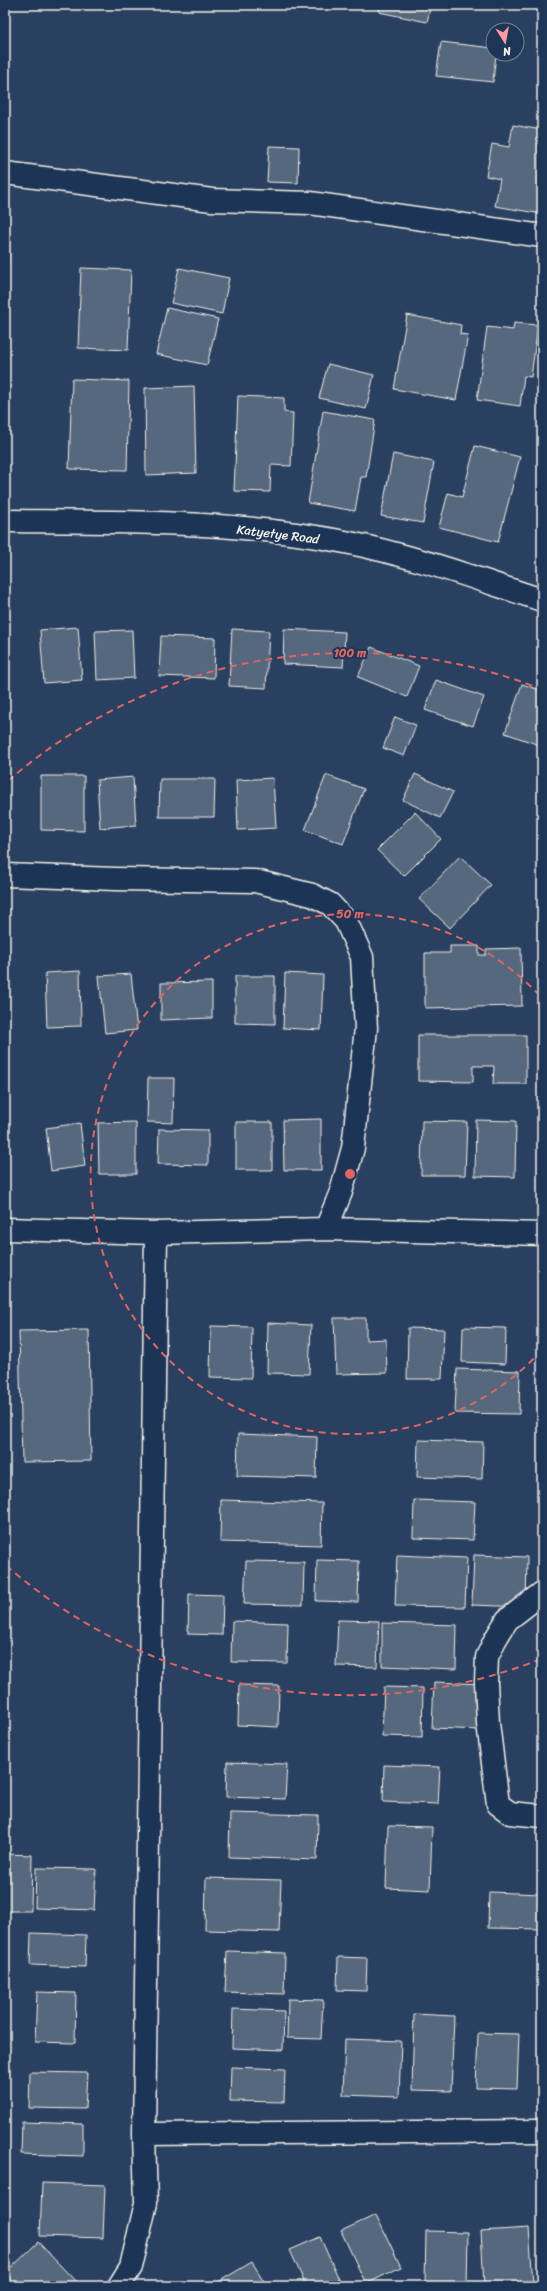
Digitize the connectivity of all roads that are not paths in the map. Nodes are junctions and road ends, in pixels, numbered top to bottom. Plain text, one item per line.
1 (5, 173) edge
2 (542, 236) edge
3 (5, 522) edge
4 (542, 600) edge
5 (5, 875) edge
6 (5, 1228) edge
7 (326, 1229) junction
8 (156, 1233) junction
9 (542, 1234) edge
10 (542, 1593) edge
11 (542, 1816) edge
12 (542, 2131) edge
13 (144, 2134) junction
14 (119, 2286) edge

1 - 2 street
3 - 4 street, Katyetye Road
5 - 7 street
6 - 8 street
7 - 8 street
7 - 9 street
8 - 13 street
10 - 11 street
12 - 13 street
13 - 14 street

